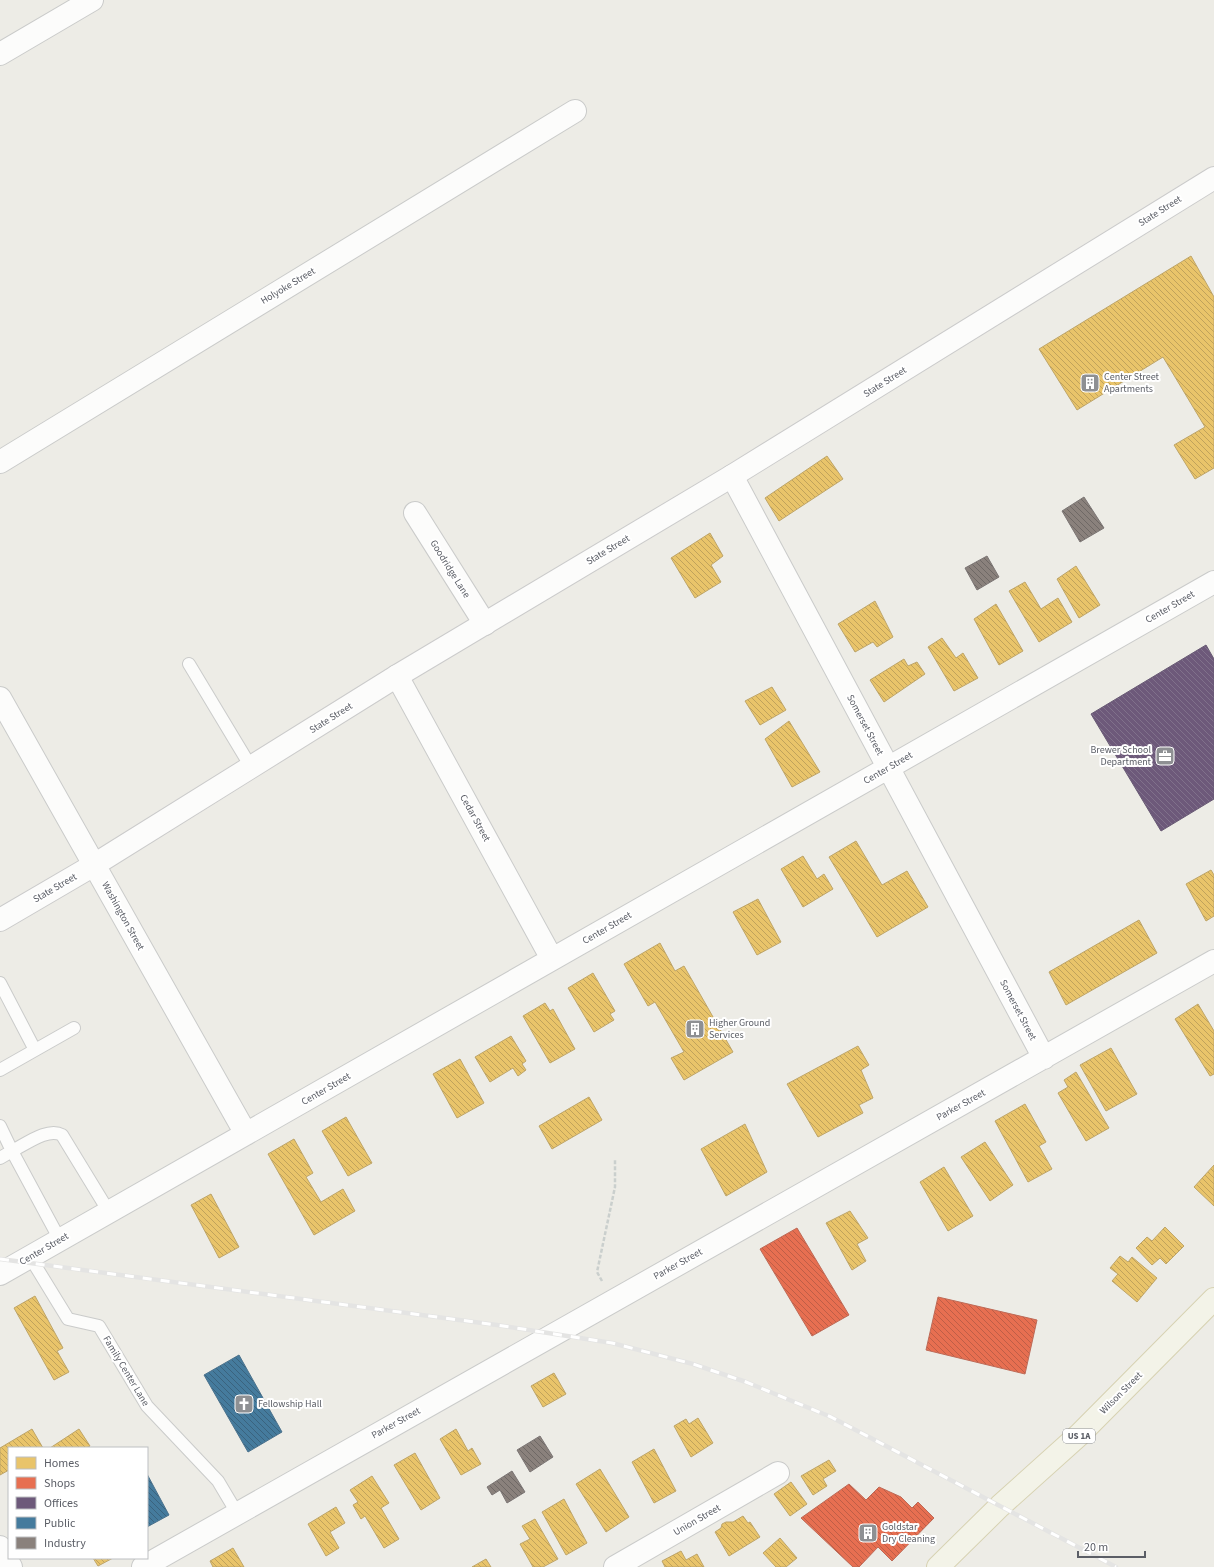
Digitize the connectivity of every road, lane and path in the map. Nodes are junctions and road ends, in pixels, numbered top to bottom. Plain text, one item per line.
1 (92, 0) edge
2 (0, 54) edge
3 (575, 111) dead end
4 (1214, 178) edge
5 (0, 462) edge
6 (732, 476) junction
7 (415, 513) dead end
8 (1214, 582) edge
9 (485, 624) junction
10 (189, 664) dead end
11 (397, 676) junction
12 (0, 698) edge
13 (251, 767) junction
14 (888, 768) junction
15 (94, 865) junction
16 (0, 920) edge
17 (552, 959) junction
18 (1214, 961) edge
19 (0, 983) edge
20 (74, 1028) dead end
21 (35, 1050) junction
22 (1044, 1058) junction
23 (0, 1070) edge
24 (0, 1126) edge
25 (246, 1134) junction
26 (12, 1151) junction
27 (0, 1158) edge
28 (615, 1160) dead end
29 (109, 1212) junction
30 (60, 1240) junction
31 (30, 1257) junction
32 (0, 1274) edge
33 (612, 1301) junction
34 (1213, 1302) edge
35 (778, 1473) dead end
36 (237, 1513) junction
37 (0, 1547) edge
38 (11, 1567) edge
39 (143, 1567) edge
40 (615, 1567) edge
41 (938, 1567) edge

1 - 2 street
3 - 5 street, Holyoke Street
4 - 6 street, State Street
6 - 9 street, State Street
6 - 14 street, Somerset Street
7 - 9 street, Goodridge Lane
8 - 14 street, Center Street
9 - 11 street, State Street
10 - 13 lane
11 - 13 street, State Street
11 - 17 street, Cedar Street
12 - 15 street, Washington Street
13 - 15 street, State Street
14 - 17 street, Center Street
14 - 22 street, Somerset Street
15 - 16 street, State Street
15 - 25 street, Washington Street
17 - 25 street, Center Street
18 - 22 street, Parker Street
19 - 21 lane
20 - 21 lane
21 - 23 lane
22 - 33 street, Parker Street
24 - 26 lane
25 - 29 street, Center Street
26 - 27 lane
26 - 29 lane
26 - 30 lane
28 - 33 path
29 - 30 street, Center Street
30 - 31 street, Center Street
31 - 32 street, Center Street
31 - 36 lane, Family Center Lane
33 - 36 street, Parker Street
34 - 41 main road, Wilson Street / US 1A
35 - 40 street, Union Street
36 - 39 street, Parker Street
37 - 38 street

